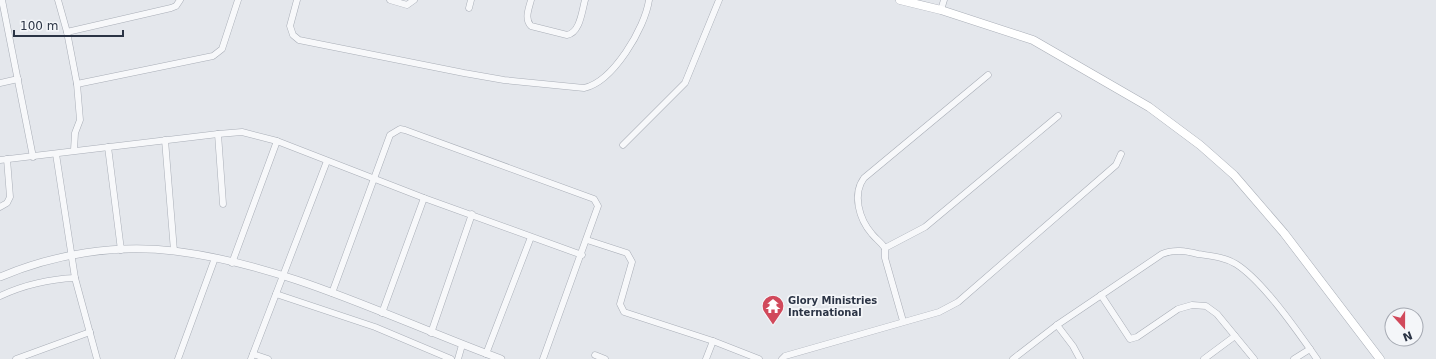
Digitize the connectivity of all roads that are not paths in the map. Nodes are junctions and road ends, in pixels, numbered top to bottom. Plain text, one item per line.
1 (2, 0) edge
2 (58, 0) edge
3 (180, 0) edge
4 (238, 0) edge
5 (297, 0) edge
6 (390, 0) edge
7 (414, 0) edge
8 (471, 0) edge
9 (531, 0) edge
10 (585, 0) edge
11 (649, 0) edge
12 (719, 0) edge
13 (900, 0) edge
14 (944, 0) edge
15 (469, 8) dead end
16 (941, 10) junction
17 (67, 32) junction
18 (988, 75) dead end
19 (18, 79) junction
20 (0, 83) edge
21 (77, 84) junction
22 (1058, 116) dead end
23 (218, 134) junction
24 (165, 140) junction
25 (277, 141) junction
26 (623, 145) dead end
27 (108, 148) junction
28 (74, 150) junction
29 (56, 154) junction
30 (1121, 154) dead end
31 (33, 157) junction
32 (7, 159) junction
33 (0, 160) edge
34 (327, 161) junction
35 (373, 178) junction
36 (424, 198) junction
37 (223, 204) dead end
38 (0, 207) edge
39 (472, 214) junction
40 (531, 237) junction
41 (587, 240) junction
42 (885, 248) junction
43 (121, 250) junction
44 (174, 251) junction
45 (71, 254) junction
46 (582, 255) junction
47 (215, 258) junction
48 (232, 263) junction
49 (283, 276) junction
50 (0, 277) edge
51 (76, 278) junction
52 (332, 293) junction
53 (276, 294) junction
54 (1101, 295) junction
55 (0, 296) edge
56 (382, 313) junction
57 (903, 321) junction
58 (1057, 325) junction
59 (90, 332) junction
60 (431, 333) junction
61 (1235, 336) junction
62 (713, 341) junction
63 (462, 345) junction
64 (1310, 349) junction
65 (486, 354) junction
66 (595, 355) dead end
67 (252, 356) edge
68 (16, 359) edge
69 (97, 359) edge
70 (178, 359) edge
71 (268, 359) edge
72 (451, 359) edge
73 (458, 359) edge
74 (501, 359) edge
75 (543, 359) edge
76 (605, 359) edge
77 (706, 359) edge
78 (759, 359) edge
79 (782, 359) edge
80 (1013, 359) edge
81 (1080, 359) edge
82 (1204, 359) edge
83 (1254, 359) edge
84 (1294, 359) edge
85 (1317, 359) edge
86 (1380, 359) edge

1 - 19 street
2 - 17 street
3 - 17 street
4 - 21 street
5 - 11 street
6 - 7 street
8 - 15 street
9 - 10 street
12 - 26 street
13 - 16 main road
14 - 16 street
16 - 86 main road
17 - 21 street
18 - 42 street
19 - 20 street
19 - 31 street
21 - 28 street
22 - 42 street
23 - 24 street
23 - 25 street
23 - 37 street
24 - 27 street
24 - 44 street
25 - 34 street
25 - 48 street
27 - 28 street
27 - 43 street
28 - 29 street
29 - 31 street
29 - 45 street
30 - 57 street
31 - 32 street
32 - 33 street
32 - 38 street
34 - 35 street
34 - 49 street
35 - 36 street
35 - 41 street
35 - 52 street
36 - 39 street
36 - 56 street
39 - 40 street
39 - 60 street
40 - 46 street
40 - 65 street
41 - 46 street
41 - 62 street
42 - 57 street
43 - 44 street
43 - 45 street
44 - 47 street
45 - 50 street
45 - 51 street
46 - 75 street
47 - 48 street
47 - 70 street
48 - 49 street
49 - 52 street
49 - 53 street
51 - 55 street
51 - 59 street
52 - 56 street
53 - 67 street
53 - 72 street
54 - 58 street
54 - 61 street
54 - 64 street
56 - 60 street
57 - 79 street
58 - 80 street
58 - 81 street
59 - 68 street
59 - 69 street
60 - 63 street
61 - 82 street
61 - 83 street
62 - 77 street
62 - 78 street
63 - 65 street
63 - 73 street
64 - 84 street
64 - 85 street
65 - 74 street
66 - 76 street
67 - 71 street

